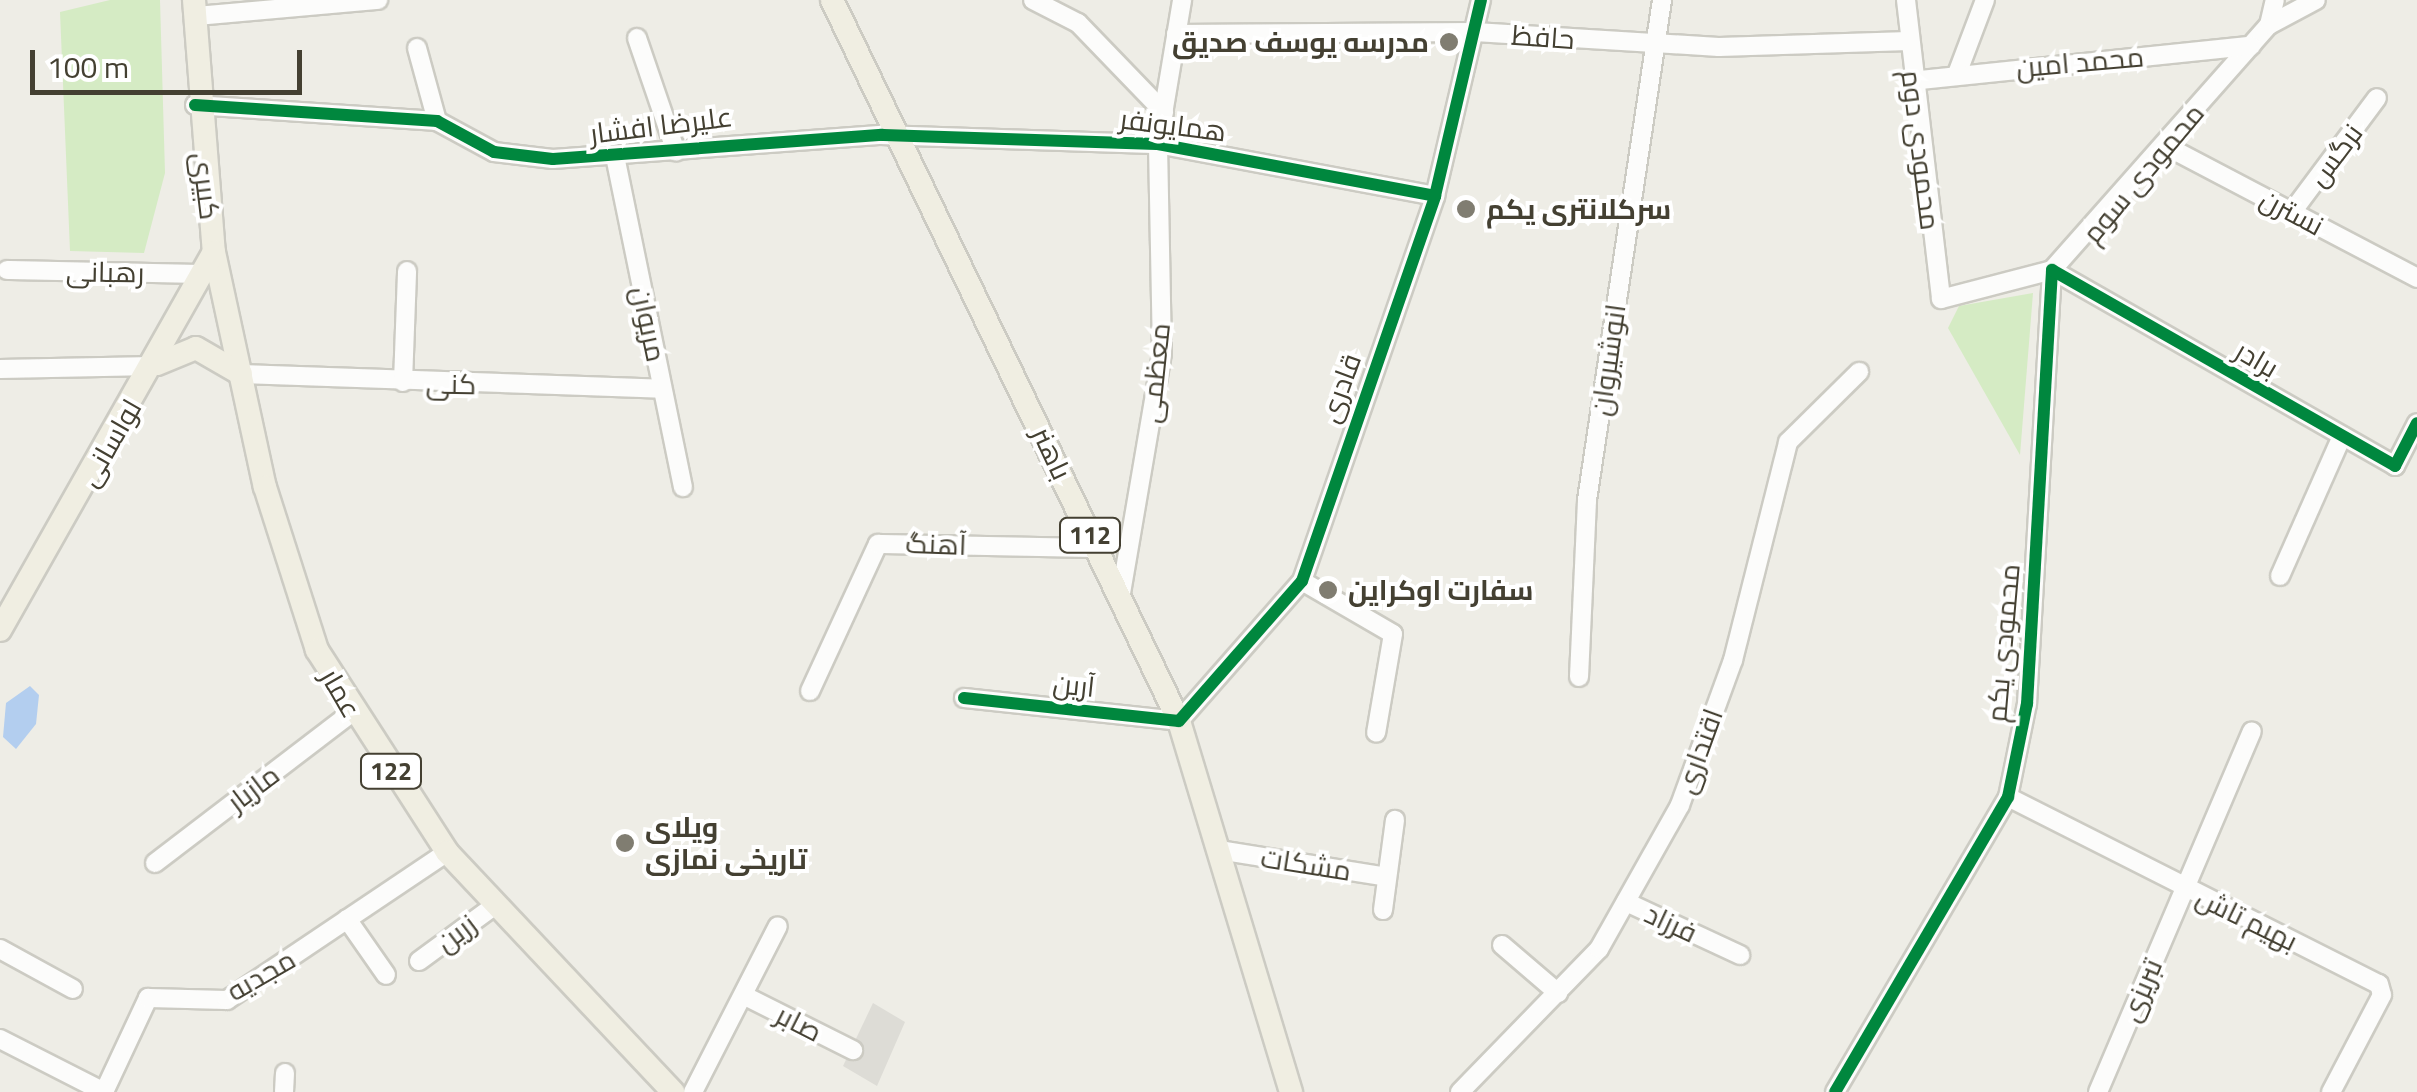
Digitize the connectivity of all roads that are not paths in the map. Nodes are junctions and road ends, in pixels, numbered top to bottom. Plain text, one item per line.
1 (378, 0) edge
2 (832, 0) edge
3 (1033, 0) edge
4 (1182, 0) edge
5 (1481, 0) edge
6 (1662, 0) edge
7 (1906, 0) edge
8 (1985, 0) edge
9 (2275, 0) edge
10 (2316, 0) edge
11 (196, 8) edge
12 (2269, 25) junction
13 (1474, 32) junction
14 (1176, 34) junction
15 (637, 38) dead end
16 (1909, 41) junction
17 (1655, 44) junction
18 (2250, 46) junction
19 (416, 48) dead end
20 (1957, 74) junction
21 (1910, 81) junction
22 (2377, 98) dead end
23 (196, 105) junction
24 (1164, 112) junction
25 (437, 121) junction
26 (902, 134) junction
27 (1158, 144) junction
28 (2166, 146) junction
29 (676, 152) junction
30 (616, 161) junction
31 (1436, 196) junction
32 (2292, 212) junction
33 (214, 252) junction
34 (7, 270) dead end
35 (407, 270) dead end
36 (2052, 270) junction
37 (202, 274) junction
38 (2417, 278) edge
39 (154, 366) junction
40 (0, 369) edge
41 (1859, 372) dead end
42 (241, 374) junction
43 (403, 382) junction
44 (662, 389) junction
45 (2417, 423) edge
46 (2342, 436) junction
47 (684, 486) dead end
48 (1096, 548) junction
49 (2280, 576) dead end
50 (1302, 581) junction
51 (1120, 600) junction
52 (0, 630) edge
53 (1579, 677) dead end
54 (810, 690) dead end
55 (964, 698) dead end
56 (351, 713) junction
57 (1178, 721) junction
58 (2252, 731) dead end
59 (1376, 733) dead end
60 (2008, 796) junction
61 (1395, 820) dead end
62 (447, 852) junction
63 (1225, 852) junction
64 (155, 863) dead end
65 (1388, 877) junction
66 (2184, 888) junction
67 (1626, 902) junction
68 (494, 906) junction
69 (1383, 910) dead end
70 (347, 918) junction
71 (778, 926) dead end
72 (1502, 945) dead end
73 (0, 949) edge
74 (1740, 955) dead end
75 (419, 961) dead end
76 (386, 976) dead end
77 (73, 989) dead end
78 (1558, 993) junction
79 (745, 996) junction
80 (0, 1039) edge
81 (853, 1050) dead end
82 (104, 1092) edge
83 (673, 1092) edge
84 (693, 1092) edge
85 (1290, 1092) edge
86 (1460, 1092) edge
87 (1835, 1092) edge
88 (2098, 1092) edge
89 (2332, 1092) edge

1 - 11 street
2 - 26 main road, باهنر / 112
3 - 24 street
4 - 14 street, معظمی
5 - 13 street, قادری
6 - 17 street, انوشیروان
7 - 16 street, محمودی دوم
8 - 20 street
9 - 12 street
10 - 12 street, محمودی سوم
11 - 23 main road, کبیری / 122
12 - 18 street, محمودی سوم
13 - 14 street, حافظ
13 - 17 street, حافظ
13 - 31 street, قادری
14 - 24 street, معظمی
15 - 29 street
16 - 17 street, حافظ
16 - 21 street, محمودی دوم
17 - 53 street, انوشیروان
18 - 20 street, محمد امین
18 - 28 street, محمودی سوم
19 - 25 street
20 - 21 street, محمد امین
21 - 36 street, محمودی دوم
22 - 32 street, نرگس
23 - 25 street, علیرضا افشار
23 - 33 main road, کبیری / 122
24 - 27 street, معظمی
25 - 30 street, علیرضا افشار
26 - 27 street, همایونفر
26 - 29 street, علیرضا افشار
26 - 48 main road, باهنر / 112
27 - 31 street, همایونفر
27 - 51 street, معظمی
28 - 32 street, نسترن
28 - 36 street, محمودی سوم
29 - 30 street, علیرضا افشار
30 - 44 street, مریوان
31 - 50 street, قادری
32 - 38 street, نسترن
33 - 37 main road, لواسانی
33 - 42 main road, عمار / 122
34 - 37 street, رهبانی
35 - 43 street
36 - 46 street, برادر
36 - 60 street, محمودی یکم
37 - 39 main road, لواسانی
39 - 40 street
39 - 42 main road
39 - 52 main road, لواسانی
41 - 67 street, اقتداری
42 - 43 street, کنی
42 - 56 main road, عمار / 122
43 - 44 street, کنی
44 - 47 street, مریوان
45 - 46 street, برادر
46 - 49 street
48 - 51 main road, باهنر / 112
48 - 54 street, آهنگ
50 - 57 street, قادری
50 - 59 street
51 - 57 main road, باهنر / 112
55 - 57 street, آرین
56 - 62 main road, عمار / 122
56 - 64 street, مازیار
57 - 63 main road, باهنر / 112
58 - 66 street, تبریزی
60 - 66 street, بهیم تاش
60 - 87 street, محمودی یکم
61 - 65 street, مشکات
62 - 68 main road, عمار / 122
62 - 70 street, مجدیه
63 - 65 street, مشکات
63 - 85 main road, باهنر / 112
65 - 69 street, مشکات
66 - 88 street, تبریزی
66 - 89 street, بهیم تاش
67 - 74 street, فرزاد
67 - 78 street, اقتداری
68 - 75 street, زرین
68 - 83 main road, عمار / 122
70 - 76 street
70 - 82 street, مجدیه
71 - 79 street, صابر
72 - 78 street
73 - 77 street
78 - 86 street, اقتداری
79 - 81 street, صابر
79 - 84 street, صابر
80 - 82 street

